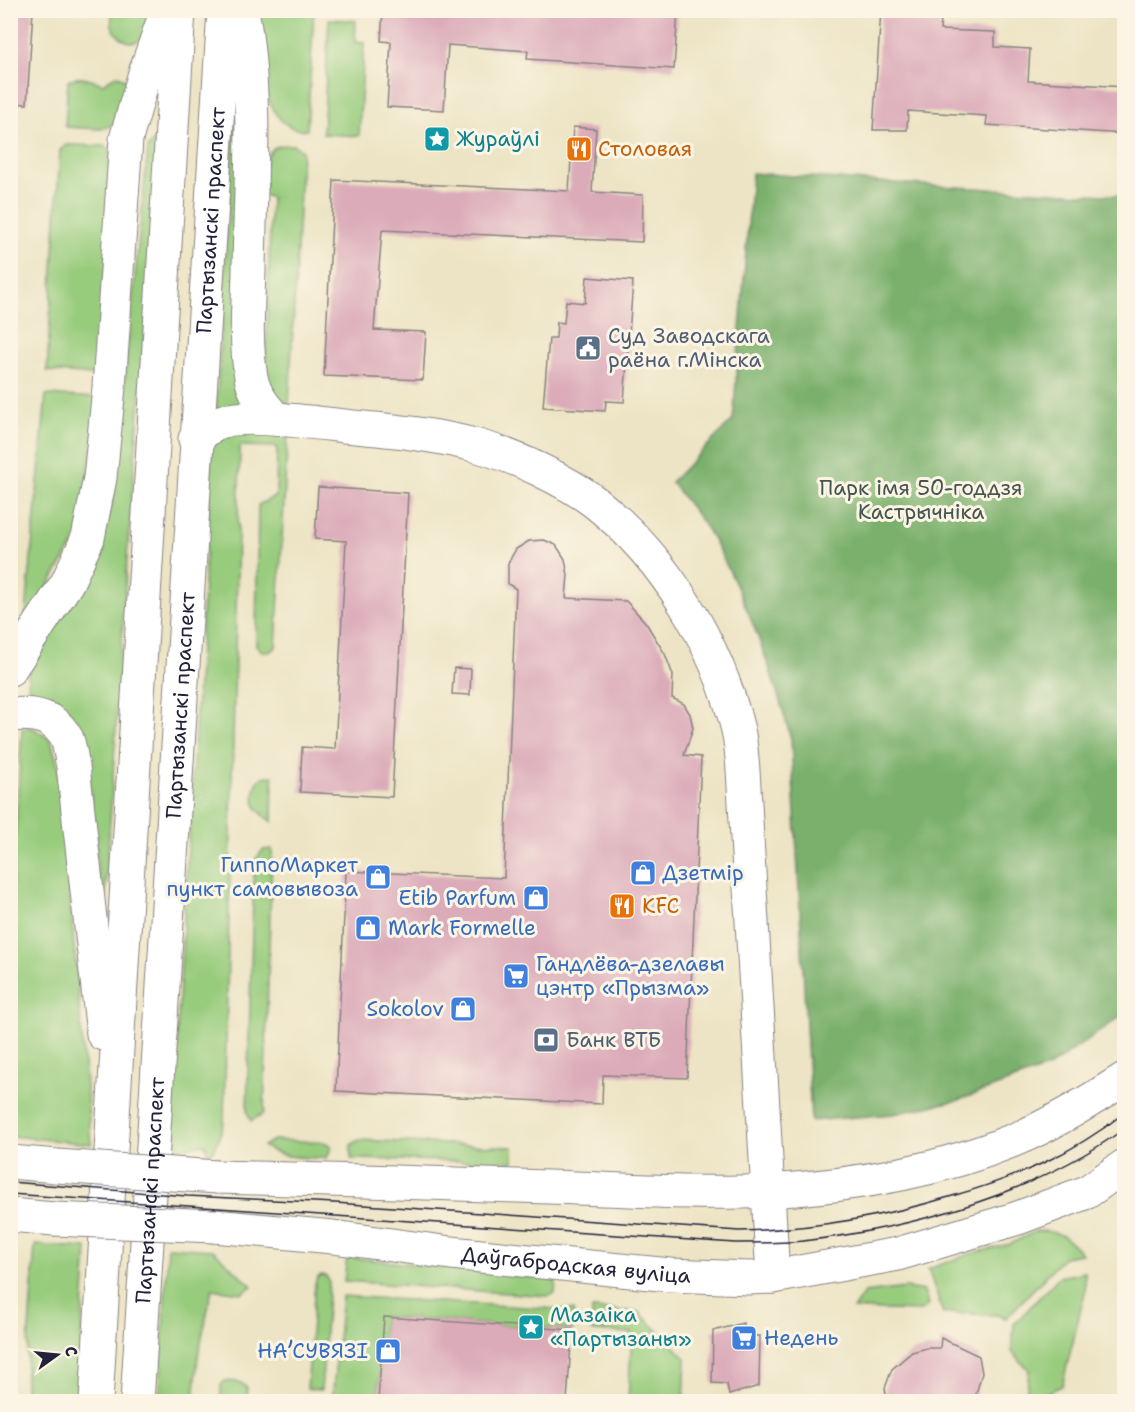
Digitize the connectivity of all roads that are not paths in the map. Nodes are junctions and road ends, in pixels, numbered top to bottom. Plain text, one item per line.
1 (167, 10) edge
2 (179, 10) edge
3 (224, 10) edge
4 (242, 10) edge
5 (276, 419) junction
6 (195, 439) junction
7 (10, 669) edge
8 (10, 715) edge
9 (1125, 1079) edge
10 (113, 1126) junction
11 (10, 1162) edge
12 (1125, 1166) edge
13 (226, 1177) junction
14 (767, 1191) junction
15 (10, 1215) edge
16 (255, 1230) junction
17 (773, 1277) junction
18 (96, 1401) edge
19 (136, 1401) edge

1 - 7 main road
2 - 10 main road, Партызанскі праспект
3 - 6 main road, Партызанскі праспект
4 - 5 main road
5 - 6 main road
5 - 14 main road
6 - 19 main road, Партызанскі праспект
8 - 10 main road
9 - 14 main road
10 - 18 main road, Партызанскі праспект
11 - 13 main road, bridge
12 - 17 main road, Даўгабродская вуліца
13 - 14 main road
13 - 16 main road
14 - 17 main road
15 - 16 main road, Даўгабродская вуліца, bridge
16 - 17 main road, Даўгабродская вуліца

